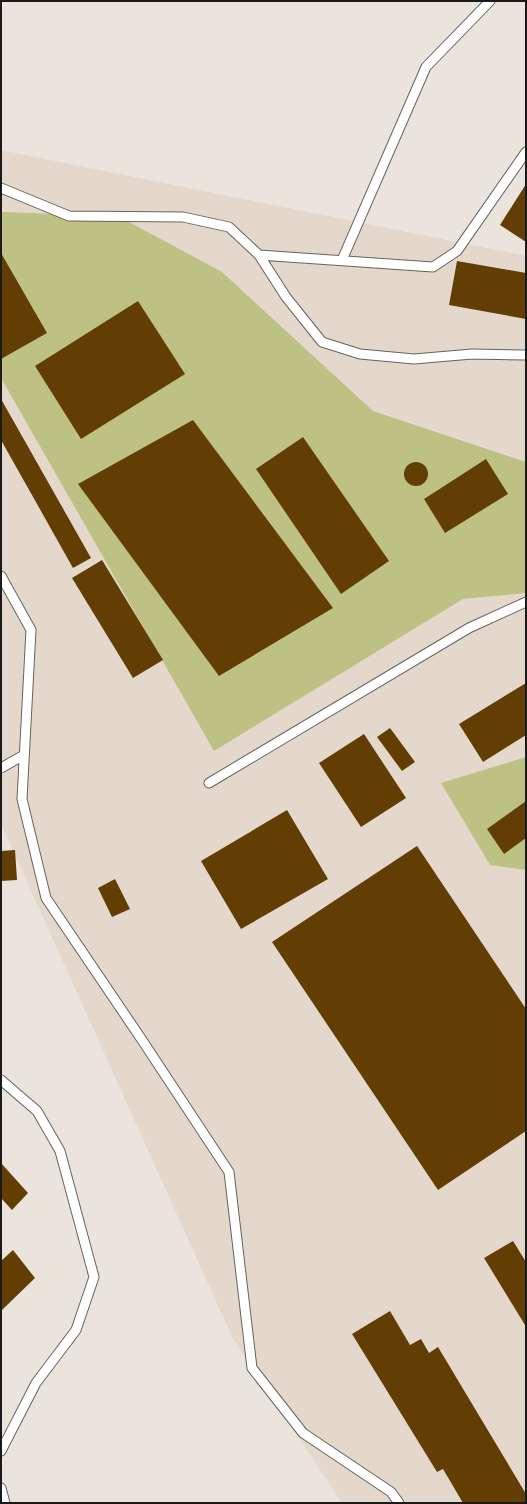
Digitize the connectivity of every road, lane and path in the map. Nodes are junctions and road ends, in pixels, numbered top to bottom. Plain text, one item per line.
1 (490, 1) edge
2 (526, 152) edge
3 (1, 188) edge
4 (259, 255) junction
5 (342, 260) junction
6 (526, 355) edge
7 (1, 576) edge
8 (526, 602) edge
9 (24, 755) junction
10 (1, 768) edge
11 (209, 783) dead end
12 (1, 1080) edge
13 (1, 1451) edge
14 (1, 1488) edge
15 (5, 1503) edge
16 (399, 1503) edge

1 - 5 lane
2 - 5 lane
3 - 4 lane
4 - 5 lane
4 - 6 lane
7 - 9 lane
8 - 11 lane
9 - 10 lane
9 - 16 lane
12 - 13 lane
14 - 15 lane

